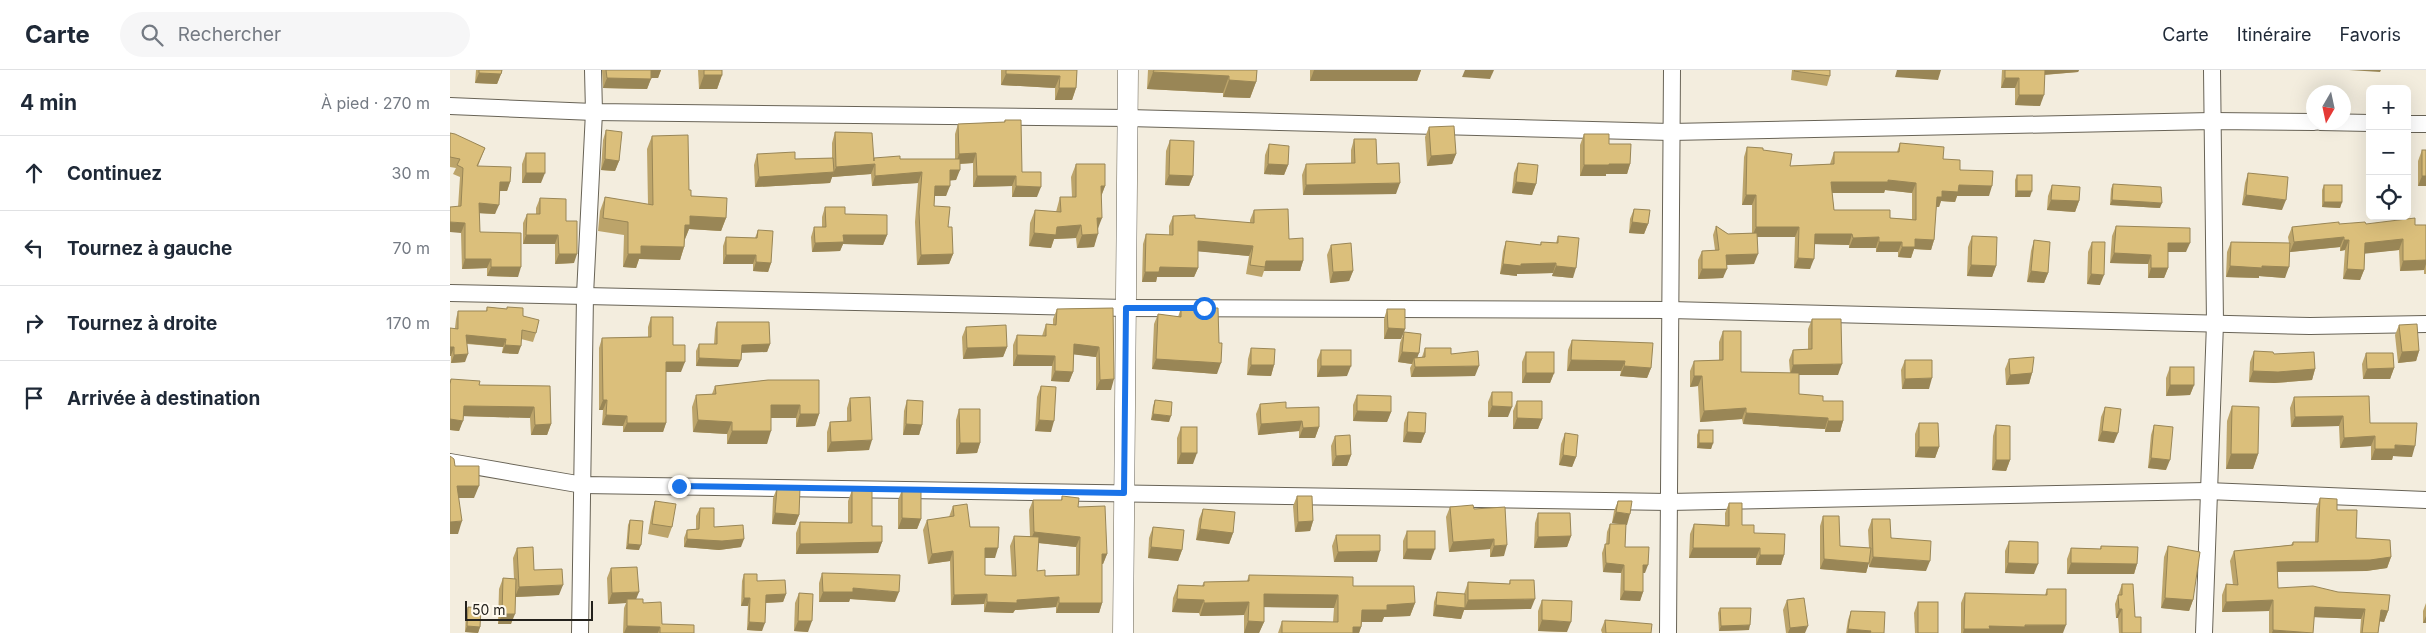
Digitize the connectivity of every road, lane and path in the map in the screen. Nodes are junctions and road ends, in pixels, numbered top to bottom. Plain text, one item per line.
1 (593, 70) edge
2 (1128, 70) edge
3 (1672, 70) edge
4 (2212, 70) edge
5 (450, 106) edge
6 (594, 112) junction
7 (1128, 118) junction
8 (2212, 121) junction
9 (2306, 122) edge
10 (2351, 123) edge
11 (2366, 123) edge
12 (2411, 124) edge
13 (2426, 124) edge
14 (1671, 132) junction
15 (450, 293) edge
16 (585, 295) junction
17 (1126, 308) junction
18 (1670, 310) junction
19 (2215, 323) junction
20 (2426, 324) edge
21 (450, 462) edge
22 (583, 485) junction
23 (2207, 491) junction
24 (1124, 493) junction
25 (2426, 500) edge
26 (1669, 502) junction
27 (580, 633) edge
28 (1123, 633) edge
29 (1668, 633) edge
30 (2204, 633) edge

1 - 6 street
2 - 7 street
3 - 14 street
4 - 8 street
5 - 6 street
6 - 7 street
6 - 16 street
7 - 14 street
7 - 17 street
8 - 9 street
8 - 14 street
8 - 19 street
10 - 11 street
12 - 13 street
14 - 18 street
15 - 16 street
16 - 17 street
16 - 22 street
17 - 18 street
17 - 24 street
18 - 19 street
18 - 26 street
19 - 20 street
19 - 23 street
21 - 22 street
22 - 24 street
22 - 27 street
23 - 25 street
23 - 26 street
23 - 30 street
24 - 26 street
24 - 28 street
26 - 29 street

